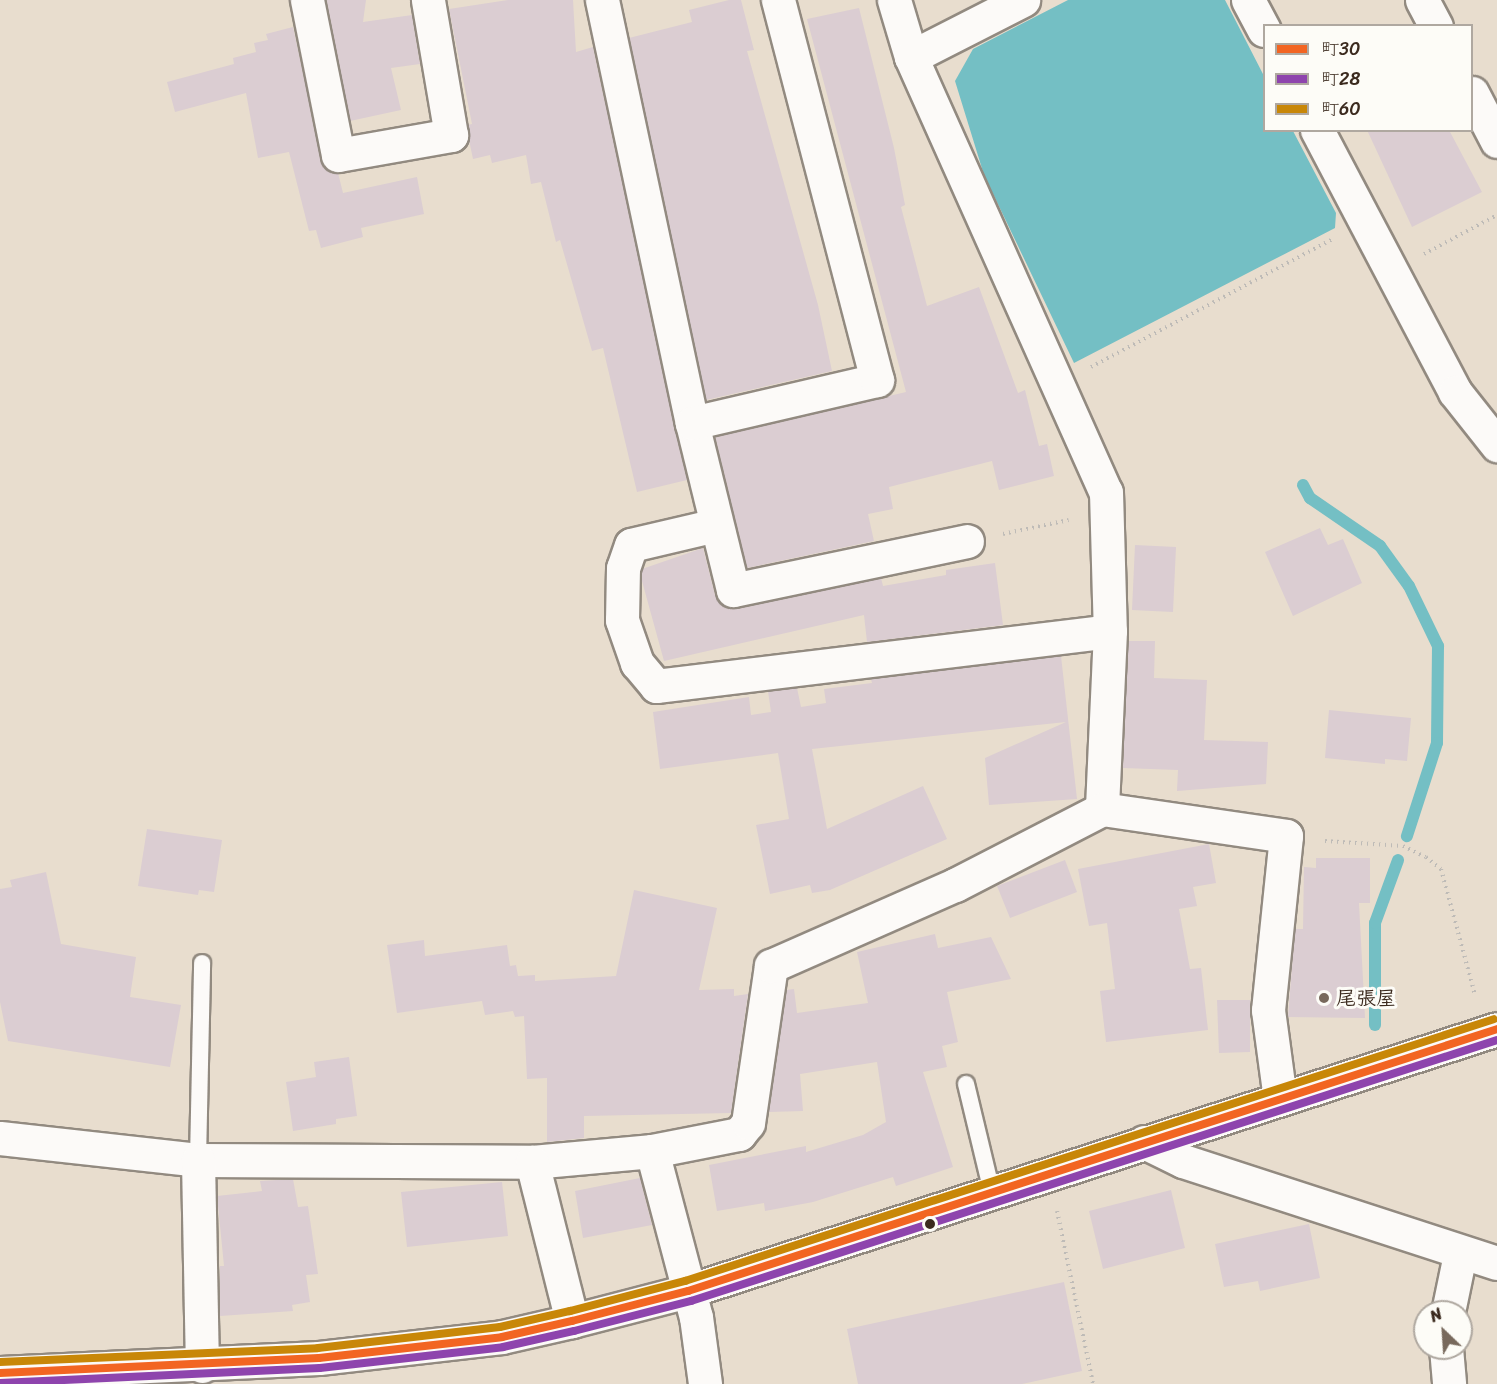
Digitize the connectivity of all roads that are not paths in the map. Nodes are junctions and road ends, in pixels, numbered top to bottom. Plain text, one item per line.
1 (307, 0) edge
2 (428, 0) edge
3 (602, 0) edge
4 (778, 0) edge
5 (894, 0) edge
6 (1023, 0) edge
7 (1248, 0) edge
8 (1422, 0) edge
9 (1435, 24) edge
10 (1263, 28) edge
11 (912, 57) junction
12 (1473, 95) edge
13 (1318, 132) edge
14 (1497, 141) edge
15 (692, 423) junction
16 (1497, 445) edge
17 (716, 525) junction
18 (967, 541) road end
19 (1110, 631) junction
20 (1102, 809) junction
21 (202, 963) dead end
22 (1488, 1018) edge
23 (966, 1084) dead end
24 (1280, 1099) junction
25 (0, 1138) edge
26 (1144, 1142) junction
27 (652, 1150) junction
28 (198, 1160) junction
29 (532, 1162) junction
30 (992, 1192) junction
31 (1460, 1254) junction
32 (1497, 1263) edge
33 (688, 1292) junction
34 (1450, 1300) edge
35 (572, 1321) junction
36 (1447, 1360) edge
37 (202, 1366) junction
38 (0, 1373) edge
39 (705, 1384) edge
40 (1449, 1384) edge

1 - 2 street
3 - 15 street
4 - 15 street
5 - 11 street
6 - 11 street
7 - 10 street
8 - 9 street
11 - 19 street
12 - 14 street
13 - 16 street
15 - 17 street
17 - 18 street
17 - 19 street
19 - 20 street
20 - 24 street
20 - 27 street
21 - 28 lane
22 - 24 street
23 - 30 lane
24 - 26 street
25 - 28 street
26 - 30 street
26 - 31 street
27 - 29 street
27 - 33 street
28 - 29 street
28 - 37 street
29 - 35 street
30 - 33 street
31 - 32 street
31 - 34 street
33 - 35 street
33 - 39 street
35 - 37 street
36 - 40 street
37 - 38 street

